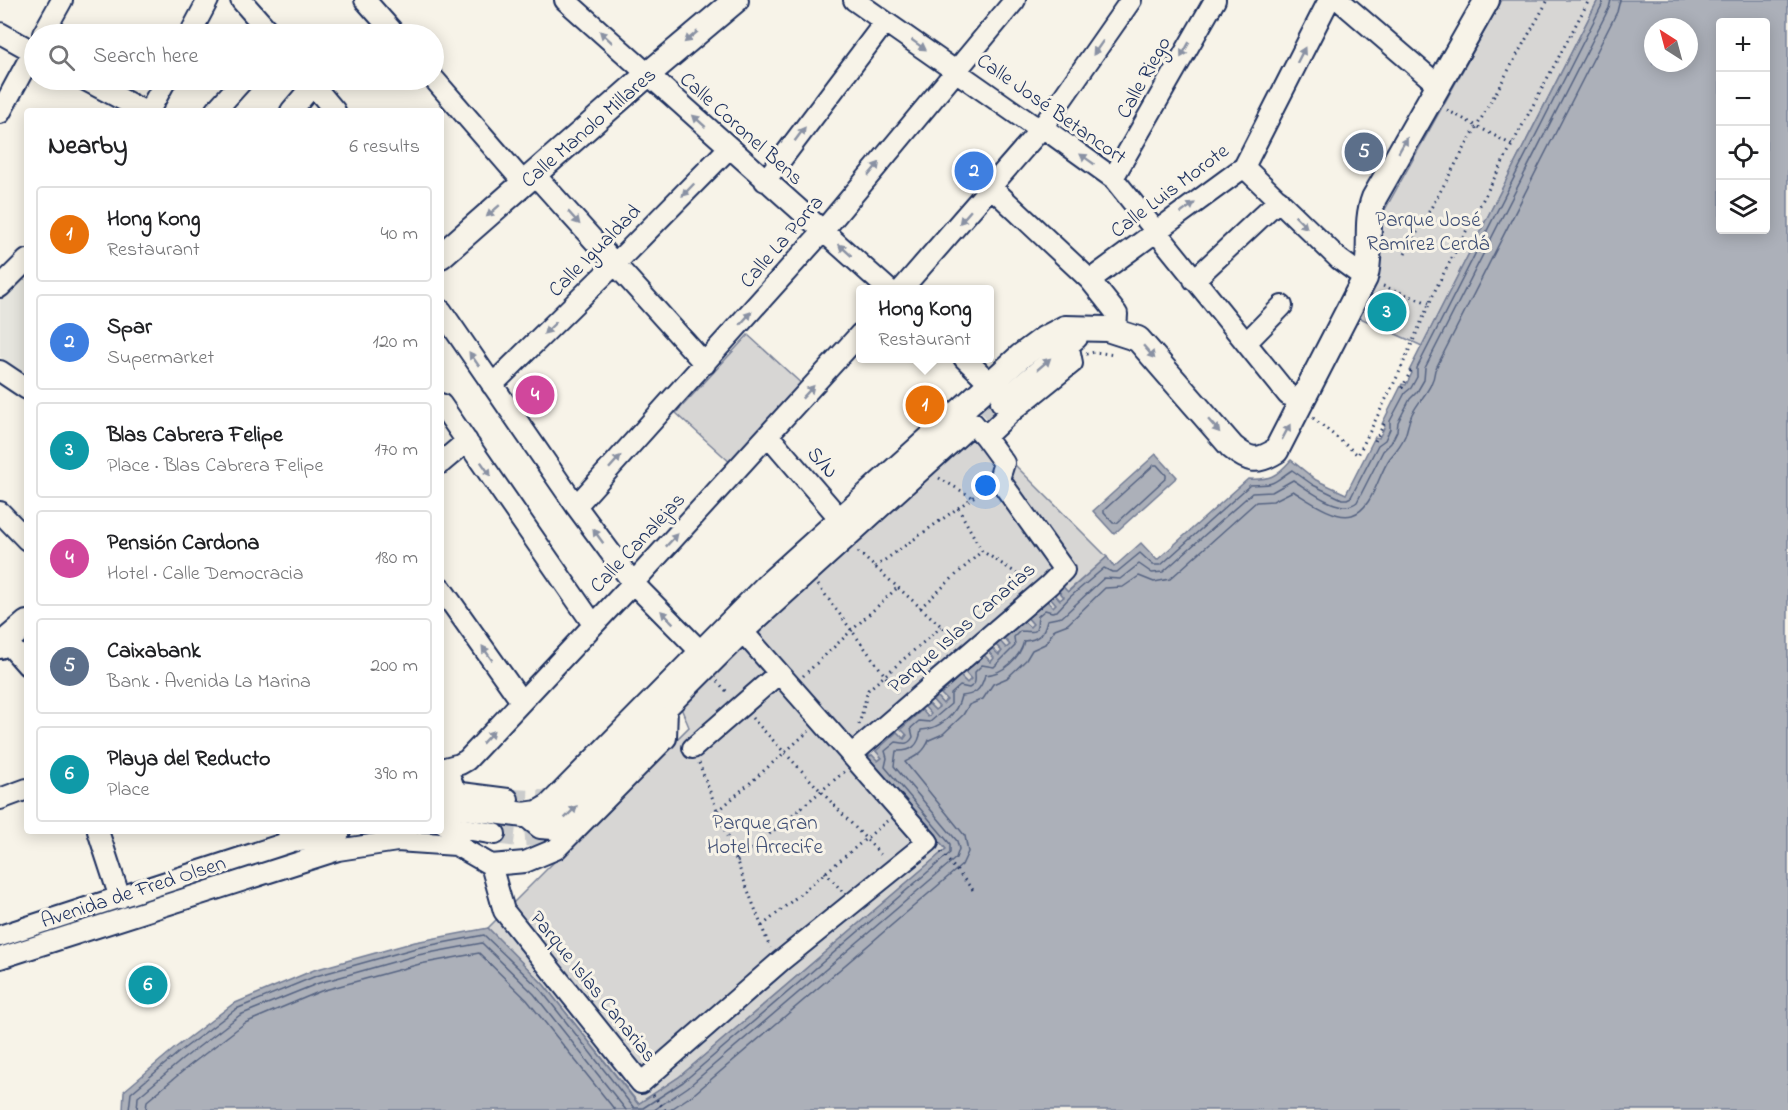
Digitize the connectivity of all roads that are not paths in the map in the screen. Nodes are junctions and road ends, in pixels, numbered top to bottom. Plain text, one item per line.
1 (62, 0) edge
2 (208, 0) edge
3 (241, 0) edge
4 (365, 0) edge
5 (854, 0) edge
6 (1015, 0) edge
7 (1131, 0) edge
8 (1215, 0) edge
9 (1329, 0) edge
10 (1339, 0) edge
11 (1487, 0) edge
12 (569, 1) edge
13 (733, 1) edge
14 (885, 22) junction
15 (49, 24) edge
16 (195, 24) edge
17 (262, 24) edge
18 (386, 24) edge
19 (0, 33) edge
20 (24, 42) edge
21 (24, 69) edge
22 (956, 71) junction
23 (647, 75) junction
24 (105, 90) edge
25 (160, 90) edge
26 (234, 90) edge
27 (305, 90) edge
28 (318, 90) edge
29 (444, 90) edge
30 (1441, 96) junction
31 (141, 108) edge
32 (149, 108) edge
33 (218, 108) edge
34 (293, 108) edge
35 (333, 108) edge
36 (0, 113) edge
37 (1041, 129) junction
38 (729, 148) junction
39 (1244, 167) junction
40 (1113, 178) junction
41 (529, 179) junction
42 (765, 181) junction
43 (991, 188) junction
44 (1279, 200) junction
45 (823, 231) junction
46 (1156, 231) junction
47 (444, 248) edge
48 (24, 263) edge
49 (615, 264) junction
50 (1365, 278) junction
51 (1090, 280) junction
52 (1194, 280) junction
53 (883, 285) edge
54 (906, 285) edge
55 (0, 287) edge
56 (1282, 306) dead end
57 (444, 314) edge
58 (1102, 330) junction
59 (856, 339) edge
60 (1068, 343) junction
61 (1246, 343) junction
62 (968, 363) edge
63 (705, 364) junction
64 (0, 371) edge
65 (492, 385) junction
66 (24, 387) edge
67 (995, 393) junction
68 (1294, 401) junction
69 (444, 408) edge
70 (768, 435) junction
71 (985, 437) junction
72 (467, 441) junction
73 (444, 460) edge
74 (576, 506) junction
75 (0, 512) edge
76 (842, 529) junction
77 (24, 537) edge
78 (633, 583) junction
79 (444, 593) edge
80 (593, 624) junction
81 (24, 626) edge
82 (743, 632) junction
83 (3, 644) edge
84 (703, 660) junction
85 (24, 662) edge
86 (785, 680) junction
87 (521, 701) junction
88 (693, 748) road end
89 (853, 758) junction
90 (24, 790) edge
91 (0, 799) edge
92 (445, 799) edge
93 (99, 834) edge
94 (328, 834) edge
95 (495, 834) tunnel mouth
96 (294, 835) edge
97 (456, 845) junction
98 (491, 865) junction
99 (120, 898) junction
100 (0, 936) edge
101 (0, 958) edge

1 - 15 street
2 - 16 street
3 - 17 street
4 - 18 street
5 - 14 street, Calle José Betancort
6 - 22 street, Calle La Porra
7 -> 37 street
8 -> 40 street, Calle Riego
39 -> 9 street, Calle Luis Morote
10 - 30 street
11 - 30 main road
23 -> 12 street, Calle Coronel Bens
13 -> 23 main road, Calle Manolo Millares
14 -> 22 street, Calle José Betancort
42 -> 14 street
19 - 20 street
21 - 36 street
22 - 37 street, Calle José Betancort
45 -> 22 street, Calle La Porra
38 -> 23 street, Calle Coronel Bens
23 - 41 main road, Calle Manolo Millares
24 - 31 street
25 - 32 street
26 - 33 street
27 - 34 street
28 - 35 street
29 - 41 street
50 -> 30 main road
40 -> 37 street, Calle José Betancort
37 - 43 street
38 - 42 street, Calle Coronel Bens
38 -> 49 street, Calle Igualdad
39 - 44 street
46 -> 39 street, Calle Luis Morote
40 - 46 street, Calle José Betancort
41 -> 47 main road, Calle Manolo Millares
41 -> 49 street
42 - 45 street, Calle Coronel Bens
43 - 51 street
43 -> 54 street
44 -> 50 street
44 - 52 street
53 -> 45 street, Calle Coronel Bens
63 -> 45 street, Calle La Porra
46 - 51 street, Calle Luis Morote
46 - 52 street, Calle José Betancort
48 - 55 street
49 - 63 street
49 -> 65 street, Calle Igualdad
50 - 68 main road
51 - 58 street
52 - 61 street, Calle José Betancort
56 - 61 street
65 -> 57 street
58 - 60 street
58 - 67 main road
58 -> 68 main road
70 -> 59 street, Calle Canalejas
67 -> 60 street
60 - 71 street
61 - 68 street, Calle José Betancort
62 - 67 street
74 -> 63 street, Calle La Porra
64 - 66 street
65 - 74 street
67 - 76 main road
69 - 72 street
70 - 76 street, S/N
78 -> 70 street, Calle Canalejas
71 - 76 street
71 - 89 street, Parque Islas Canarias
72 - 73 street
72 -> 80 street
78 -> 74 street
75 - 77 street
76 - 82 street
76 - 84 main road
78 - 80 street, Calle Canalejas
84 -> 78 street
87 -> 79 street
80 - 87 street, Calle Canalejas
81 - 83 main road
82 - 84 street
82 - 86 street
83 - 85 street
84 - 92 main road
84 - 98 street
86 - 88 street
86 - 89 street
92 -> 87 street, Calle Canalejas
89 - 98 street, Parque Islas Canarias
90 - 91 street
92 - 95 street
92 - 97 street
93 - 99 street
94 - 96 main road
96 - 99 street
97 - 98 street
97 - 101 street, Avenida de Fred Olsen
99 - 100 street

